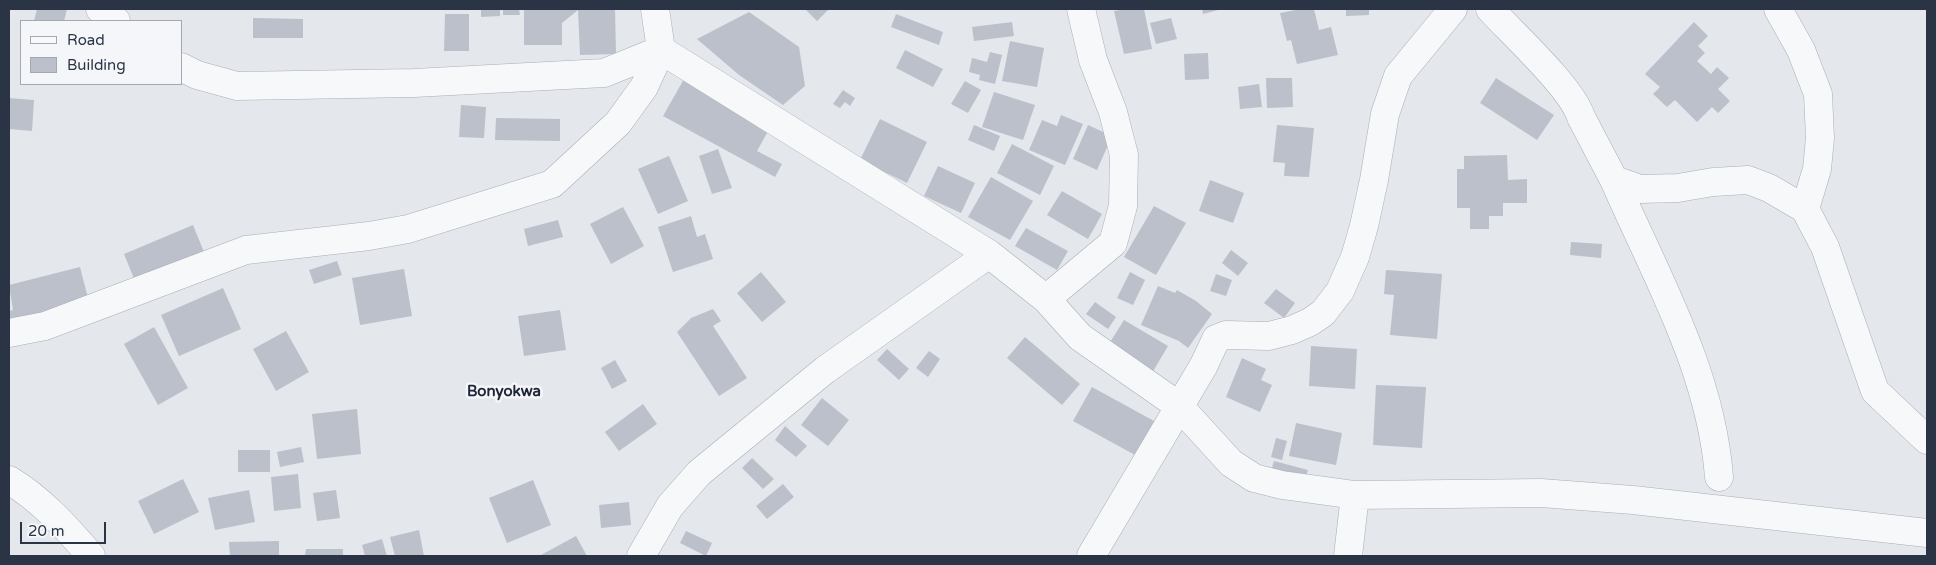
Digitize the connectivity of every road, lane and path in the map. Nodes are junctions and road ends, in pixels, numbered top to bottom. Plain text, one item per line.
1 (100, 9) edge
2 (655, 9) edge
3 (1081, 9) edge
4 (1453, 9) edge
5 (1490, 9) edge
6 (1778, 9) edge
7 (115, 20) edge
8 (661, 50) junction
9 (182, 68) edge
10 (1614, 180) junction
11 (1805, 209) junction
12 (989, 254) junction
13 (1046, 299) junction
14 (9, 333) edge
15 (1179, 406) junction
16 (1927, 440) edge
17 (1719, 478) dead end
18 (9, 480) edge
19 (1355, 495) junction
20 (1927, 532) edge
21 (92, 556) edge
22 (641, 556) edge
23 (1091, 556) edge
24 (1348, 556) edge

1 - 7 street
2 - 8 street
3 - 13 street
4 - 15 street
5 - 10 street
6 - 11 street
8 - 9 street
8 - 12 street
8 - 14 street
10 - 11 street
10 - 17 street
11 - 16 street
12 - 13 street
12 - 22 street
13 - 15 street
15 - 19 street
15 - 23 street
18 - 21 street
19 - 20 street
19 - 24 street

